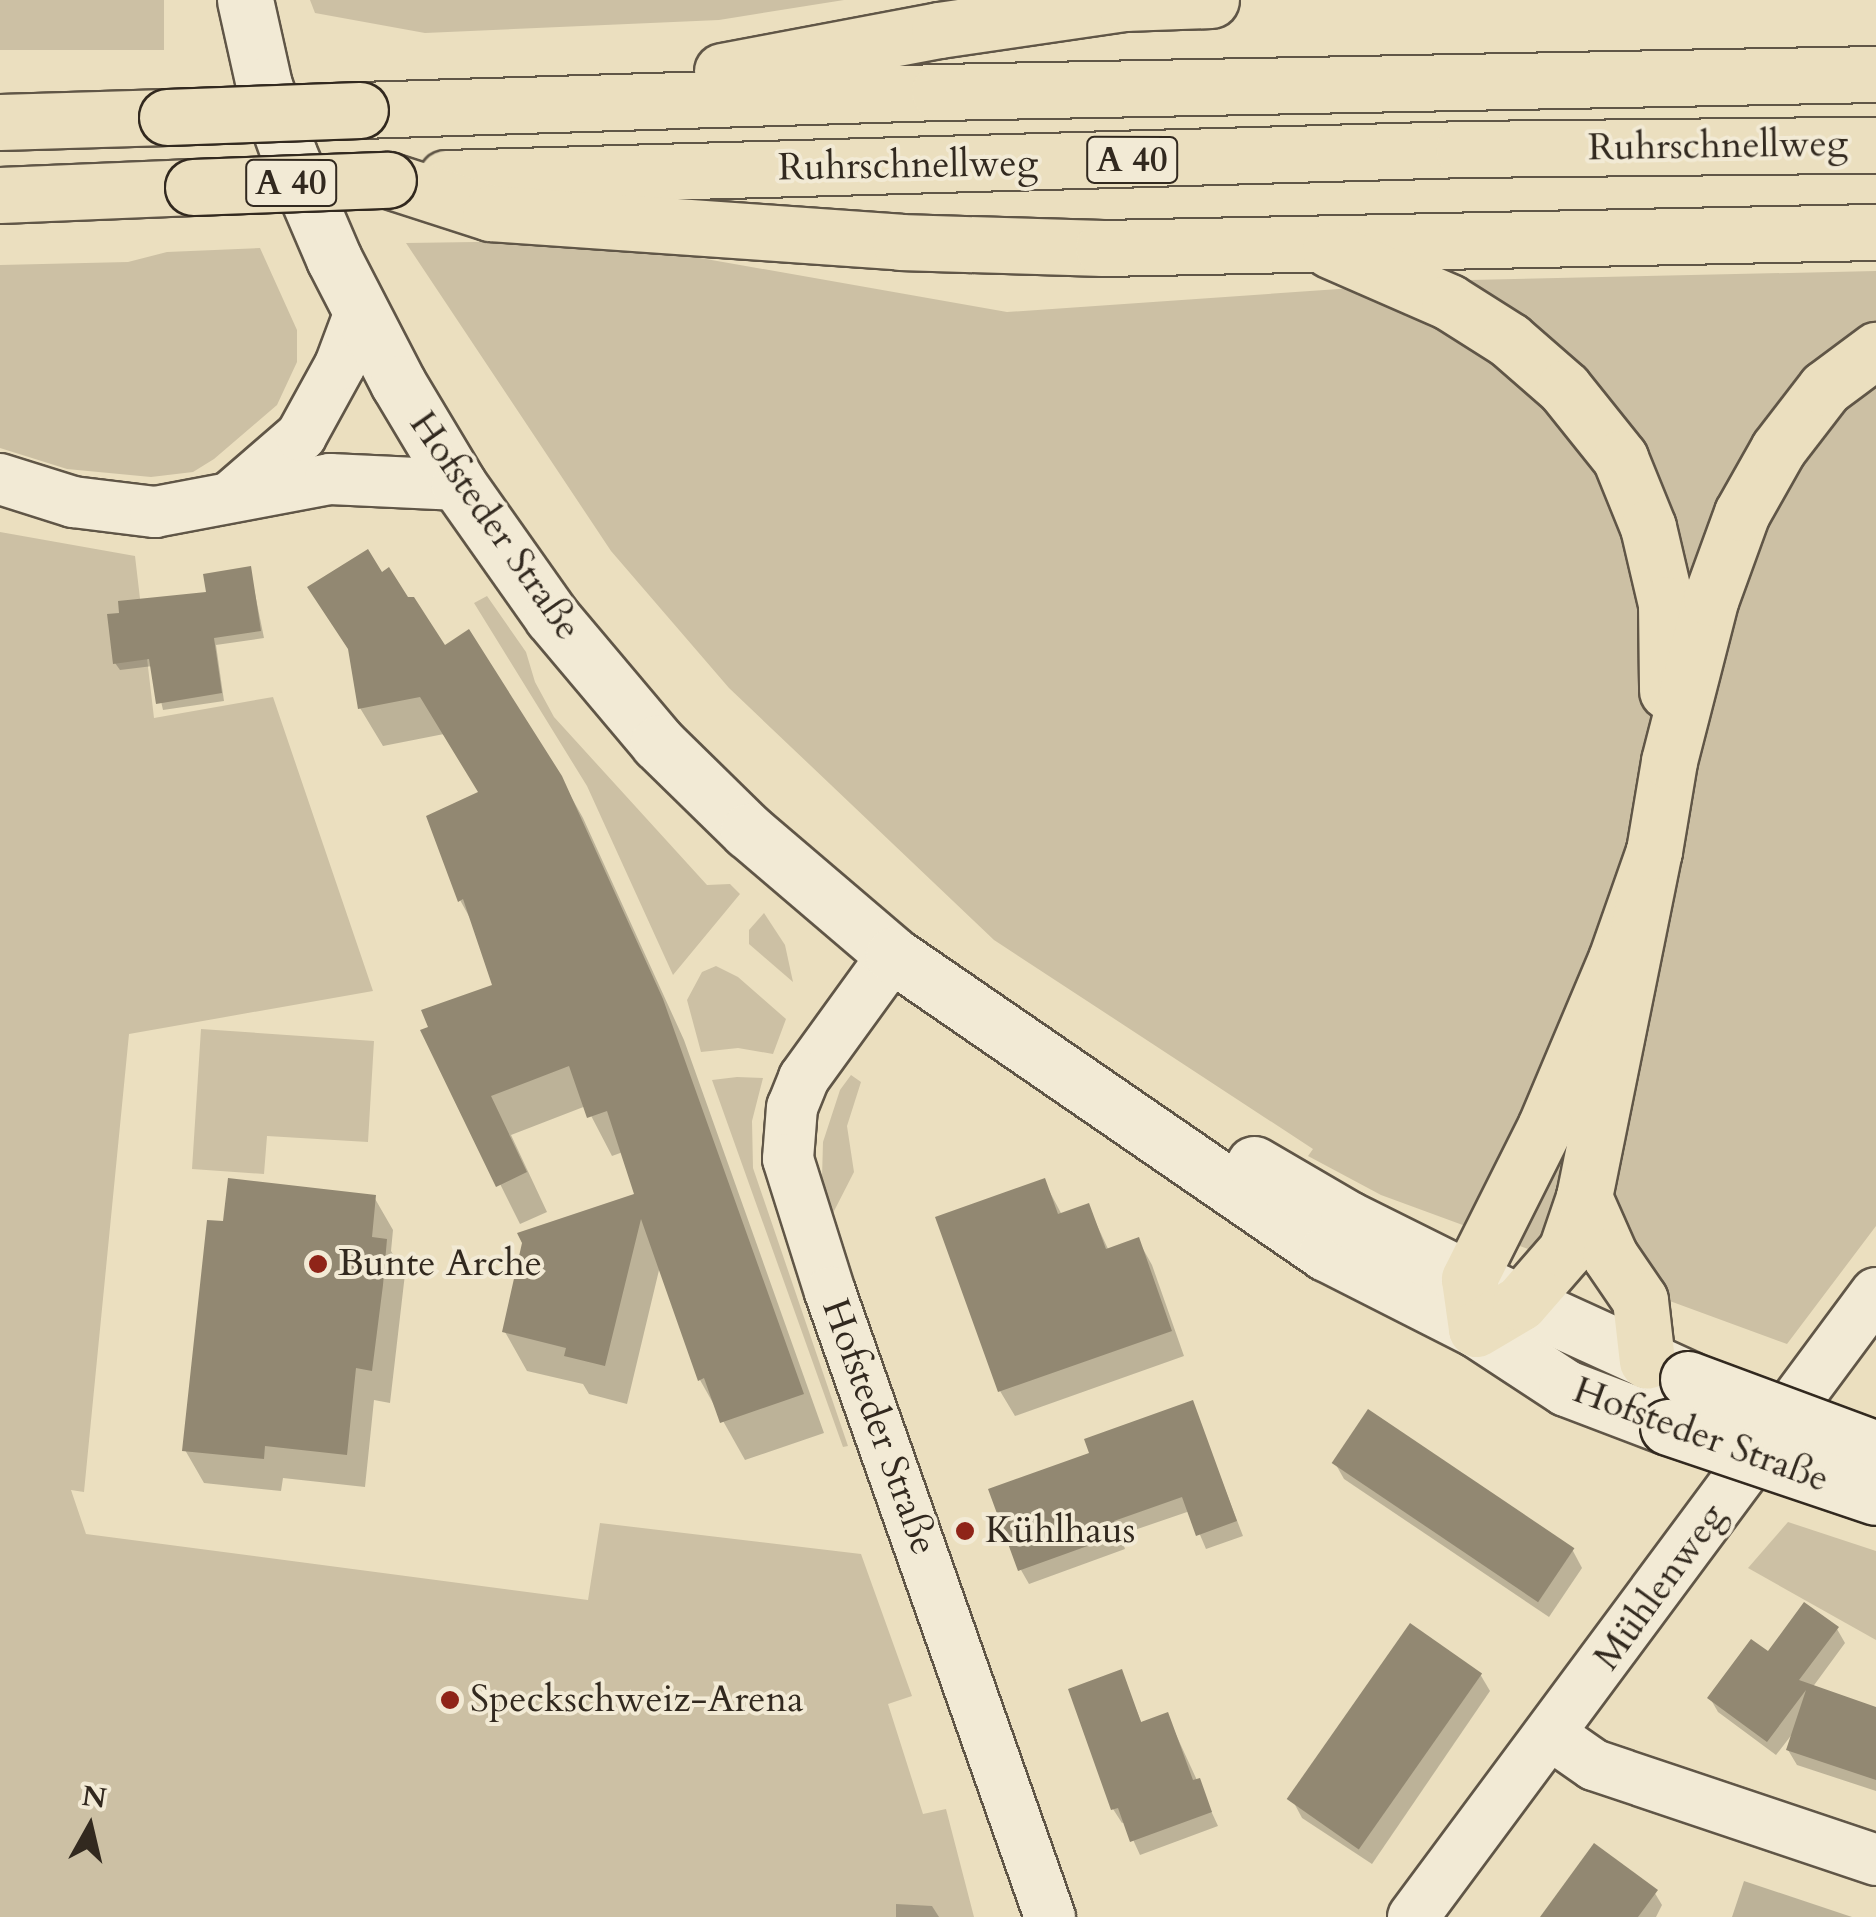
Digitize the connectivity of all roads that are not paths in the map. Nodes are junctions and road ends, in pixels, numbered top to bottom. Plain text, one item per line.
1 (245, 0) edge
2 (1211, 0) edge
3 (1876, 74) edge
4 (436, 107) junction
5 (0, 122) edge
6 (1876, 145) edge
7 (388, 180) junction
8 (0, 195) edge
9 (1876, 232) edge
10 (1314, 243) junction
11 (361, 309) junction
12 (1876, 350) edge
13 (0, 479) edge
14 (459, 484) junction
15 (230, 498) junction
16 (1669, 761) junction
17 (1654, 851) junction
18 (893, 955) junction
19 (1584, 1197) junction
20 (1876, 1293) edge
21 (1488, 1304) junction
22 (1668, 1389) junction
23 (1876, 1449) edge
24 (1876, 1497) edge
25 (1552, 1735) junction
26 (1876, 1860) edge
27 (1050, 1917) edge
28 (1413, 1917) edge

1 - 11 street, Hofsteder Straße
2 - 4 highway
3 - 4 highway, Ruhrschnellweg / A 40
4 - 5 highway, Ruhrschnellweg / A 40, bridge
6 - 7 highway, Ruhrschnellweg / A 40
7 - 8 highway, Ruhrschnellweg / A 40, bridge
7 - 10 highway
9 - 10 highway
10 - 16 highway
11 - 14 street, Hofsteder Straße
11 - 15 street
12 - 16 highway
13 - 15 street
14 - 15 street
14 - 18 street, Hofsteder Straße
16 - 17 highway
17 - 19 highway
17 - 21 highway
18 - 21 street, Hofsteder Straße
18 - 27 street, Hofsteder Straße
19 - 21 highway
19 - 22 highway
20 - 25 street, Mühlenweg
21 - 22 street, Hofsteder Straße
22 - 23 street, Hofsteder Straße, bridge
22 - 24 street, Hofsteder Straße, bridge
25 - 26 street
25 - 28 street, Mühlenweg

